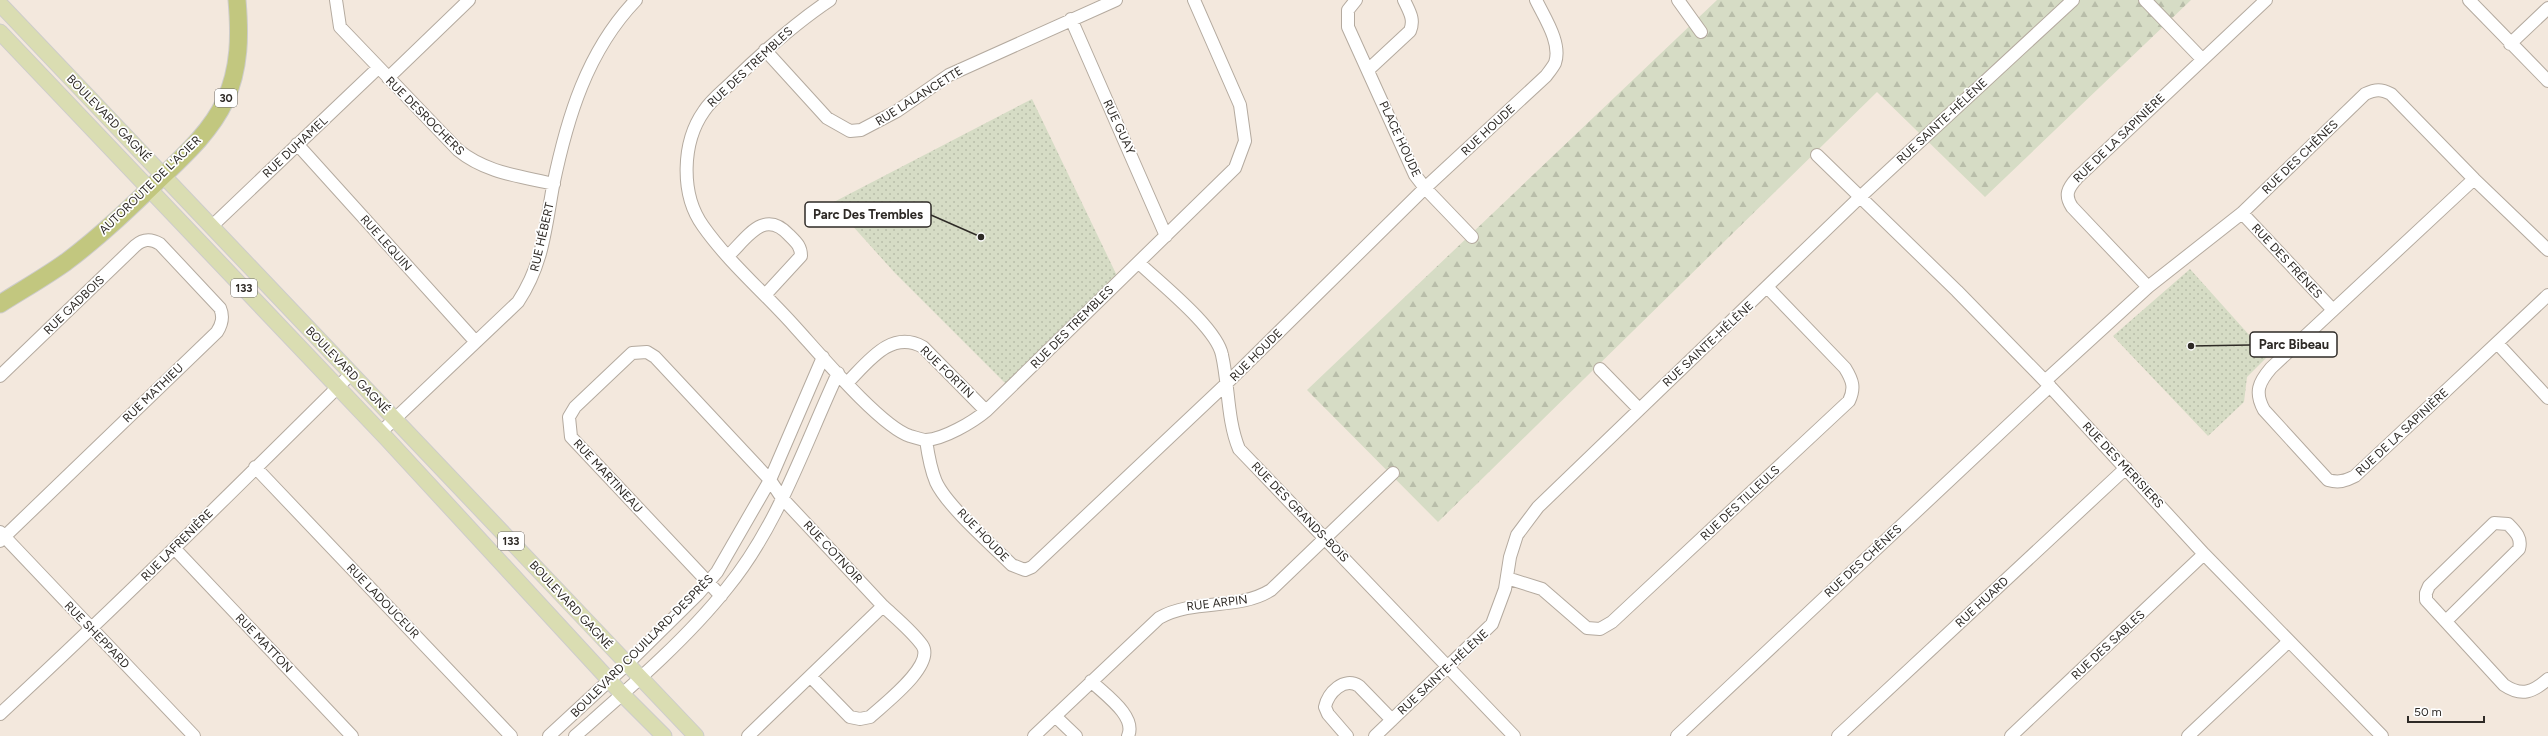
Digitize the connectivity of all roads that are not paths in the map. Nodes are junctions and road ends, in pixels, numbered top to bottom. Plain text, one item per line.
1 (237, 0) edge
2 (336, 0) edge
3 (469, 0) edge
4 (636, 0) edge
5 (830, 0) edge
6 (1116, 0) edge
7 (1194, 0) edge
8 (1356, 0) edge
9 (1404, 0) edge
10 (1536, 0) edge
11 (1678, 0) edge
12 (2073, 0) edge
13 (2145, 0) edge
14 (2266, 0) edge
15 (2469, 0) edge
16 (0, 4) edge
17 (2548, 8) edge
18 (1071, 19) junction
19 (0, 32) edge
20 (1701, 32) dead end
21 (2510, 44) junction
22 (765, 50) junction
23 (2202, 59) junction
24 (378, 68) junction
25 (1368, 70) junction
26 (388, 78) junction
27 (2548, 81) edge
28 (297, 144) junction
29 (1817, 155) dead end
30 (163, 176) junction
31 (2474, 179) junction
32 (554, 184) junction
33 (1425, 188) junction
34 (150, 189) junction
35 (1859, 198) junction
36 (2242, 213) junction
37 (212, 226) junction
38 (1166, 236) junction
39 (1472, 237) dead end
40 (150, 240) joint
41 (2548, 250) edge
42 (728, 256) junction
43 (1139, 263) junction
44 (2148, 287) junction
45 (1768, 288) junction
46 (766, 294) junction
47 (2548, 295) edge
48 (0, 304) edge
49 (2333, 310) junction
50 (475, 341) junction
51 (2497, 343) junction
52 (823, 357) junction
53 (1600, 369) dead end
54 (352, 373) junction
55 (838, 374) junction
56 (0, 376) edge
57 (847, 382) junction
58 (2048, 383) junction
59 (1226, 384) junction
60 (338, 387) junction
61 (2548, 398) edge
62 (1639, 409) junction
63 (986, 411) junction
64 (395, 419) junction
65 (381, 432) junction
66 (926, 440) junction
67 (255, 467) junction
68 (2126, 468) junction
69 (1393, 473) dead end
70 (770, 480) junction
71 (782, 498) junction
72 (1, 537) edge
73 (1326, 538) junction
74 (175, 549) junction
75 (2204, 554) junction
76 (1507, 578) junction
77 (708, 583) junction
78 (721, 596) junction
79 (883, 606) junction
80 (2446, 621) junction
81 (91, 630) junction
82 (2288, 642) junction
83 (627, 664) junction
84 (1449, 666) junction
85 (640, 677) junction
86 (811, 677) junction
87 (2548, 679) edge
88 (610, 681) junction
89 (1091, 682) junction
90 (622, 694) junction
91 (0, 714) edge
92 (1055, 716) junction
93 (1392, 720) junction
94 (194, 736) edge
95 (352, 736) edge
96 (511, 736) edge
97 (549, 736) edge
98 (575, 736) edge
99 (664, 736) edge
100 (696, 736) edge
101 (748, 736) edge
102 (1034, 736) edge
103 (1076, 736) edge
104 (1128, 736) edge
105 (1347, 736) edge
106 (1375, 736) edge
107 (1514, 736) edge
108 (1677, 736) edge
109 (1838, 736) edge
110 (2011, 736) edge
111 (2188, 736) edge
112 (2382, 736) edge

1 - 30 highway, AUTOROUTE DE L'ACIER / 30
2 - 24 street, RUE DESROCHERS
3 - 26 street
4 - 32 street, RUE HÉBERT
5 - 22 street, RUE DES TREMBLES
6 - 18 street, RUE LALANCETTE
7 - 38 street, RUE DES TREMBLES
8 - 25 street, PLACE HOUDE
9 - 25 street
10 - 33 street, RUE HOUDE
11 - 20 street
12 - 35 street, RUE SAINTE-HÉLÈNE
13 - 23 street
14 - 23 street, RUE DE LA SAPINIÈRE
15 - 21 street
16 - 30 main road, BOULEVARD GAGNÉ / 133
17 - 21 street
18 - 22 street, RUE LALANCETTE
18 - 38 street, RUE GUAY
19 - 34 main road, BOULEVARD GAGNÉ / 133
21 - 27 street
22 - 42 street, RUE DES TREMBLES
23 - 44 street, RUE DE LA SAPINIÈRE
24 - 26 street, RUE DESROCHERS
24 - 28 street, RUE DUHAMEL
25 - 33 street, PLACE HOUDE
26 - 32 street, RUE DESROCHERS
28 - 37 street, RUE DUHAMEL
28 - 50 street, RUE LEQUIN
29 - 35 street, RUE DES MERISIERS
30 - 34 highway, AUTOROUTE DE L'ACIER / 30
30 - 37 main road, BOULEVARD GAGNÉ / 133
31 - 36 street, RUE DES CHÊNES
31 - 41 street, RUE DES CHÊNES
31 - 49 street, RUE DE LA SAPINIÈRE
32 - 50 street, RUE HÉBERT
33 - 39 street, PLACE HOUDE
33 - 59 street, RUE HOUDE
34 - 48 highway, AUTOROUTE DE L'ACIER / 30
34 - 60 main road, BOULEVARD GAGNÉ / 133
35 - 45 street, RUE SAINTE-HÉLÈNE
35 - 58 street, RUE DES MERISIERS
36 - 44 street, RUE DES CHÊNES
36 - 49 street, RUE DES FRÊNES
37 - 54 main road, BOULEVARD GAGNÉ / 133
38 - 43 street, RUE DES TREMBLES
40 - 56 street, RUE GADBOIS
40 - 72 street, RUE MATHIEU
42 - 46 street, RUE DES TREMBLES
42 - 46 street
43 - 59 street, RUE DES GRANDS-BOIS
43 - 63 street, RUE DES TREMBLES
44 - 58 street, RUE DES CHÊNES
45 - 62 street, RUE SAINTE-HÉLÈNE
45 - 76 street, RUE DES TILLEULS
46 - 52 street, RUE DES TREMBLES
47 - 51 street, RUE DE LA SAPINIÈRE
49 - 51 street, RUE DE LA SAPINIÈRE
50 - 64 street, RUE HÉBERT
51 - 61 street
52 - 55 street, RUE DES TREMBLES
52 - 70 street, BOULEVARD COUILLARD-DESPRÈS
53 - 62 street
54 - 60 street, RUE LAFRENIÈRE
54 - 64 main road, BOULEVARD GAGNÉ / 133
55 - 57 street, RUE DES TREMBLES
55 - 71 street, BOULEVARD COUILLARD-DESPRÈS
57 - 63 street, RUE FORTIN
57 - 66 street, RUE DES TREMBLES
58 - 68 street, RUE DES MERISIERS
58 - 108 street, RUE DES CHÊNES
59 - 66 street, RUE HOUDE
59 - 73 street, RUE DES GRANDS-BOIS
60 - 65 main road, BOULEVARD GAGNÉ / 133
60 - 67 street, RUE LAFRENIÈRE
62 - 76 street, RUE SAINTE-HÉLÈNE
63 - 66 street, RUE DES TREMBLES
64 - 65 street, RUE HÉBERT
64 - 83 main road, BOULEVARD GAGNÉ / 133
65 - 88 main road, BOULEVARD GAGNÉ / 133
67 - 74 street, RUE LAFRENIÈRE
67 - 96 street, RUE LADOUCEUR
68 - 75 street, RUE DES MERISIERS
68 - 109 street, RUE HUARD
69 - 73 street, RUE ARPIN
70 - 71 street, RUE MARTINEAU
70 - 77 street, BOULEVARD COUILLARD-DESPRÈS
70 - 77 street, RUE MARTINEAU
71 - 78 street, BOULEVARD COUILLARD-DESPRÈS
71 - 79 street, RUE COTNOIR
72 - 81 street, RUE SHEPPARD
73 - 84 street, RUE DES GRANDS-BOIS
73 - 89 street, RUE ARPIN
74 - 81 street, RUE LAFRENIÈRE
74 - 95 street, RUE MATTON
75 - 82 street, RUE DES MERISIERS
75 - 110 street, RUE DES SABLES
76 - 84 street, RUE SAINTE-HÉLÈNE
77 - 78 street, RUE MARTINEAU
77 - 83 street, BOULEVARD COUILLARD-DESPRÈS
78 - 85 street, BOULEVARD COUILLARD-DESPRÈS
79 - 86 street
79 - 86 street, RUE COTNOIR
80 - 80 street
80 - 87 street
81 - 91 street, RUE LAFRENIÈRE
81 - 94 street, RUE SHEPPARD
82 - 111 street
82 - 112 street, RUE DES MERISIERS
83 - 85 main road, BOULEVARD GAGNÉ / 133
83 - 88 street, BOULEVARD COUILLARD-DESPRÈS
84 - 93 street, RUE SAINTE-HÉLÈNE
84 - 107 street, RUE DES GRANDS-BOIS
85 - 90 street, BOULEVARD COUILLARD-DESPRÈS
85 - 100 main road, BOULEVARD GAGNÉ / 133
86 - 101 street
88 - 90 main road, BOULEVARD GAGNÉ / 133
88 - 97 street, BOULEVARD COUILLARD-DESPRÈS
89 - 92 street, RUE ARPIN
89 - 104 street
90 - 98 street, BOULEVARD COUILLARD-DESPRÈS
90 - 99 main road, BOULEVARD GAGNÉ / 133
92 - 102 street, RUE ARPIN
92 - 103 street
93 - 105 street, RUE SAINTE-HÉLÈNE
93 - 106 street, RUE SAINTE-HÉLÈNE

